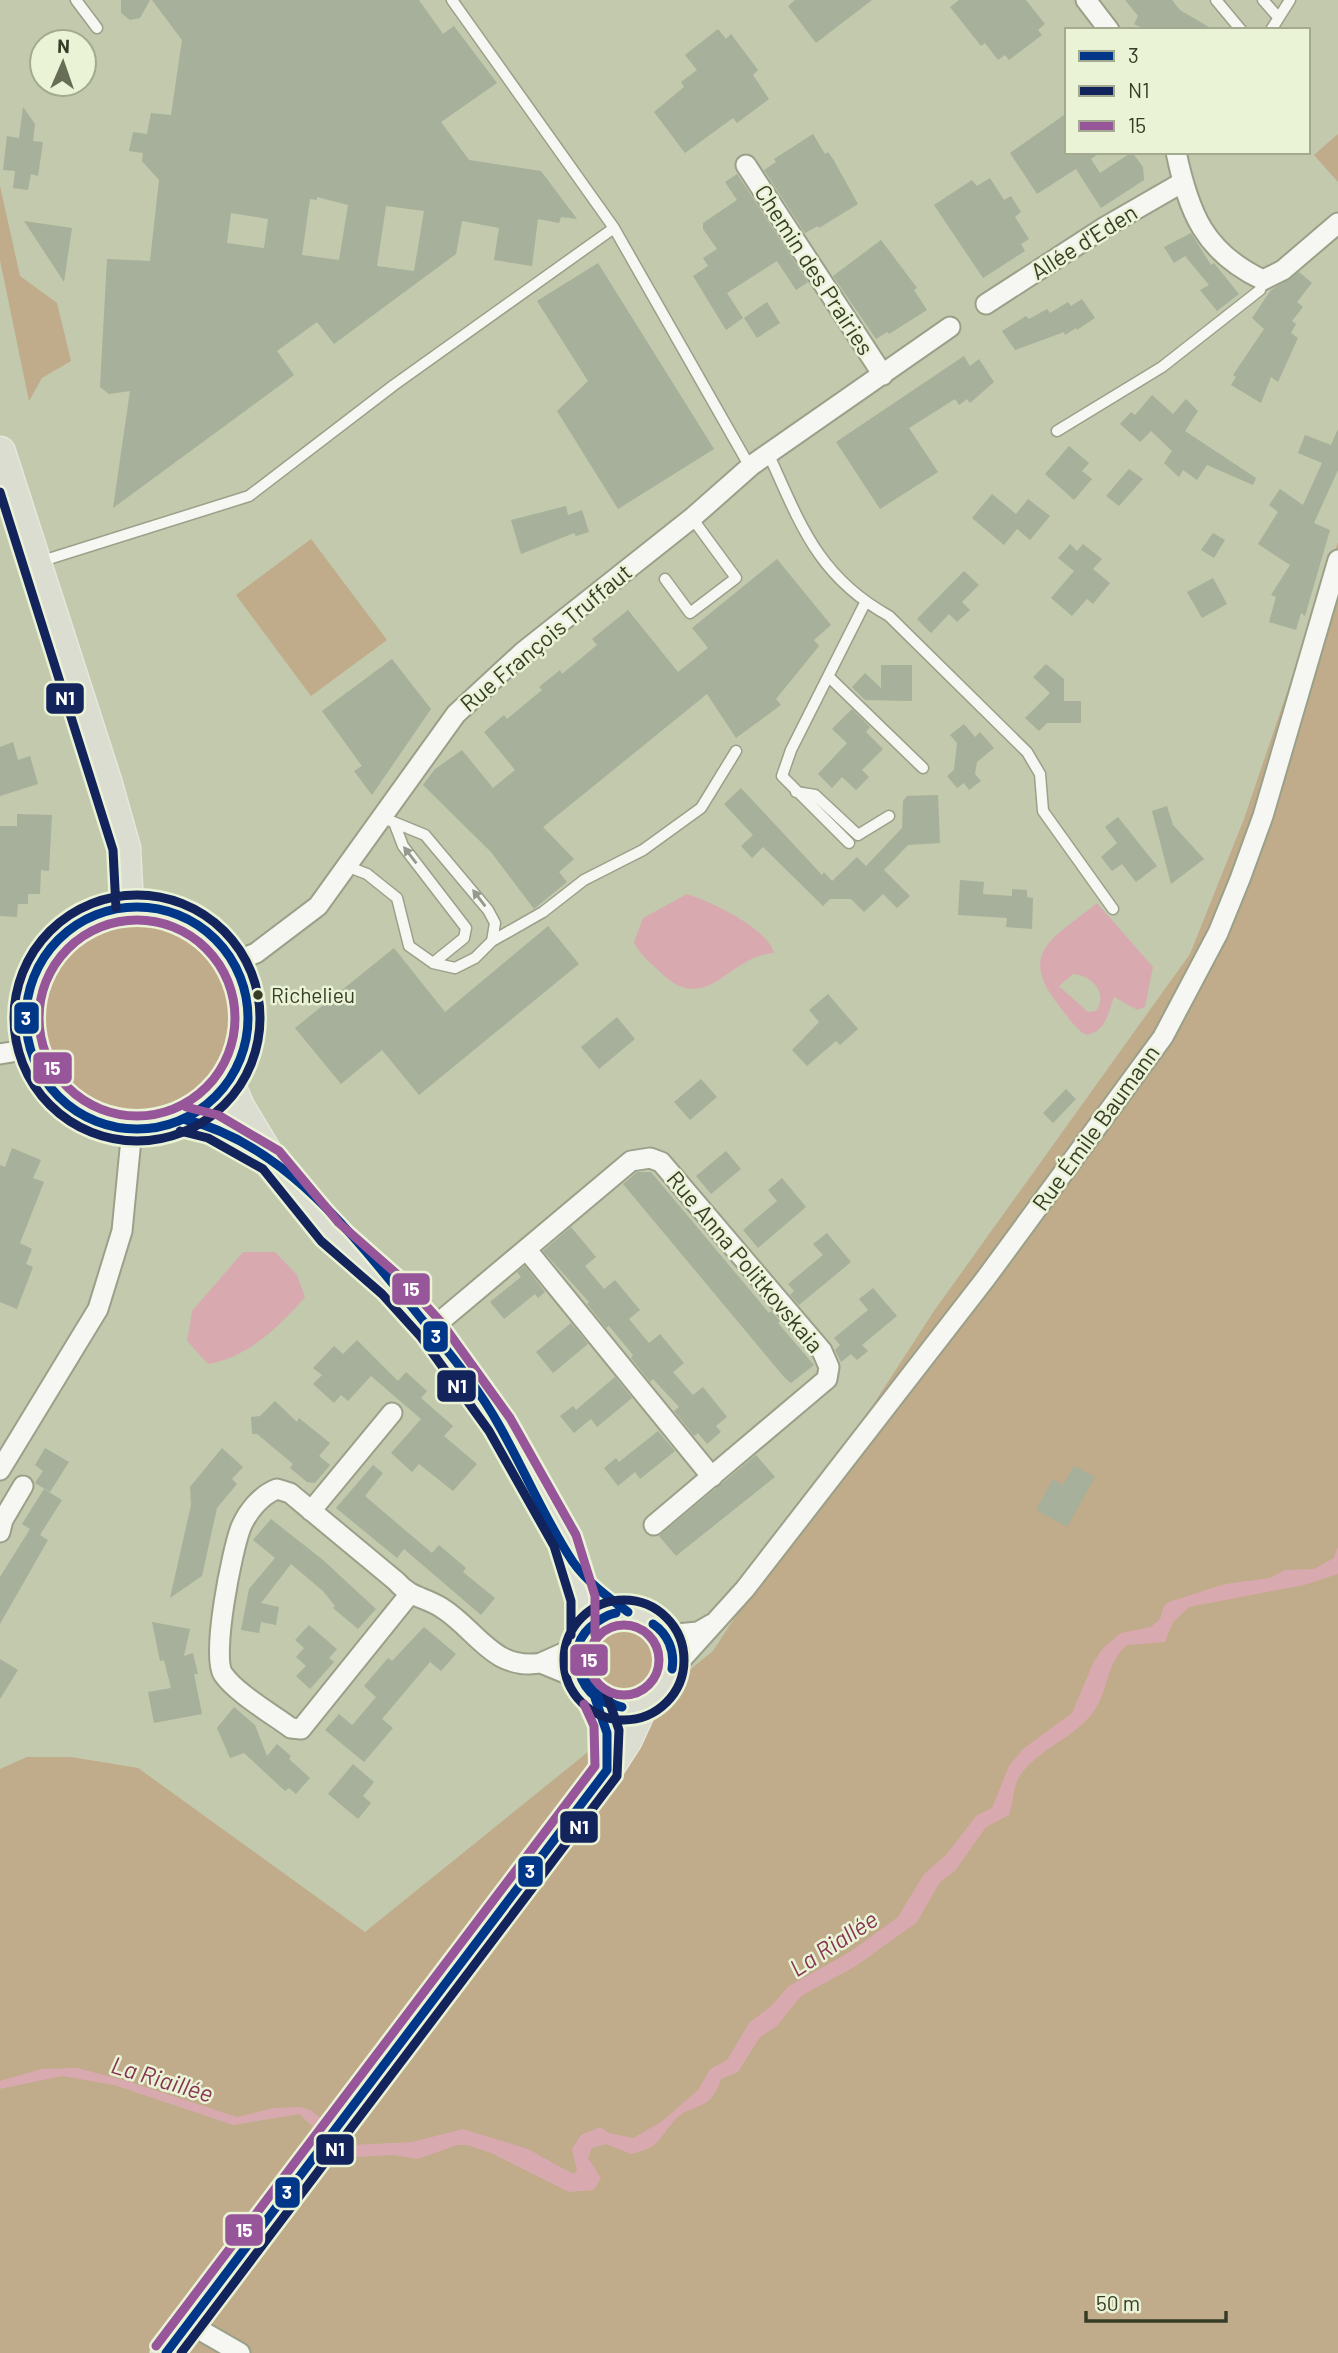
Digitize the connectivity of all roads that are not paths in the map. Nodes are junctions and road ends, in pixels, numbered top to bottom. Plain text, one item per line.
1 (76, 0) edge
2 (452, 0) edge
3 (1086, 0) edge
4 (1216, 0) edge
5 (1263, 0) edge
6 (1290, 0) edge
7 (1278, 17) junction
8 (97, 28) dead end
9 (1108, 28) edge
10 (1239, 28) edge
11 (1272, 28) edge
12 (1176, 154) edge
13 (746, 165) dead end
14 (1182, 182) junction
15 (1338, 223) edge
16 (614, 228) junction
17 (1263, 280) junction
18 (986, 304) dead end
19 (950, 327) dead end
20 (883, 375) junction
21 (1057, 431) dead end
22 (0, 452) edge
23 (768, 453) junction
24 (750, 467) junction
25 (692, 518) junction
26 (1338, 560) edge
27 (36, 563) junction
28 (665, 579) dead end
29 (865, 603) junction
30 (829, 677) junction
31 (736, 751) dead end
32 (923, 768) dead end
33 (795, 792) junction
34 (889, 816) dead end
35 (388, 821) junction
36 (849, 843) dead end
37 (346, 866) junction
38 (128, 907) junction
39 (1113, 909) dead end
40 (492, 941) junction
41 (233, 962) junction
42 (433, 963) junction
43 (30, 1049) junction
44 (0, 1054) edge
45 (229, 1081) junction
46 (183, 1119) junction
47 (132, 1129) junction
48 (271, 1160) junction
49 (527, 1250) junction
50 (432, 1329) junction
51 (392, 1413) dead end
52 (0, 1470) edge
53 (712, 1476) junction
54 (23, 1486) dead end
55 (311, 1511) junction
56 (654, 1525) dead end
57 (0, 1530) edge
58 (574, 1563) junction
59 (409, 1595) junction
60 (628, 1612) junction
61 (716, 1622) junction
62 (666, 1635) junction
63 (581, 1640) junction
64 (541, 1663) junction
65 (671, 1671) junction
66 (588, 1688) junction
67 (643, 1704) junction
68 (607, 1770) junction
69 (188, 2323) junction
70 (166, 2353) edge
71 (240, 2353) edge

1 - 8 lane
2 - 16 lane
3 - 9 street
4 - 10 lane
5 - 7 lane
6 - 7 lane
7 - 11 lane
12 - 14 street
13 - 20 street, Chemin des Prairies
14 - 17 street
14 - 18 street, Allée d'Eden
15 - 17 street
16 - 24 lane
16 - 27 lane
17 - 21 lane
19 - 20 street
20 - 23 street
22 - 27 main road
23 - 24 street, Rue François Truffaut
23 - 29 lane
24 - 25 street, Rue François Truffaut
25 - 28 lane
25 - 35 street, Rue François Truffaut
26 - 61 street, Rue Émile Baumann
27 - 38 main road
29 - 30 lane
29 - 39 lane
30 - 32 lane
30 - 33 lane
31 - 40 lane
33 - 34 lane
33 - 36 lane
35 - 37 street, Rue François Truffaut
40 -> 35 lane
42 -> 35 lane
37 - 41 street, Rue François Truffaut
37 - 42 lane
38 - 41 main road
38 - 43 main road
40 - 42 lane
41 - 45 main road
43 - 44 street
43 - 47 main road
45 - 46 main road
45 - 48 main road
46 - 47 main road
46 - 48 main road
47 - 52 street
48 - 50 main road
49 - 50 street, Rue Anna Politkovskaia
49 - 53 street
49 - 53 street, Rue Anna Politkovskaia
50 - 58 main road
51 - 55 street
53 - 56 street, Rue Anna Politkovskaia
54 - 57 street
55 - 59 street
55 - 59 street
58 - 60 main road
58 - 63 main road
59 - 64 street
60 - 62 main road
60 - 63 main road
61 - 62 street
61 - 65 street, Rue Émile Baumann
62 - 65 main road
63 - 64 street
63 - 66 main road
64 - 66 street
65 - 67 main road
66 - 67 main road
66 - 68 main road
67 - 68 main road
68 - 69 main road
69 - 70 main road
69 - 71 street

